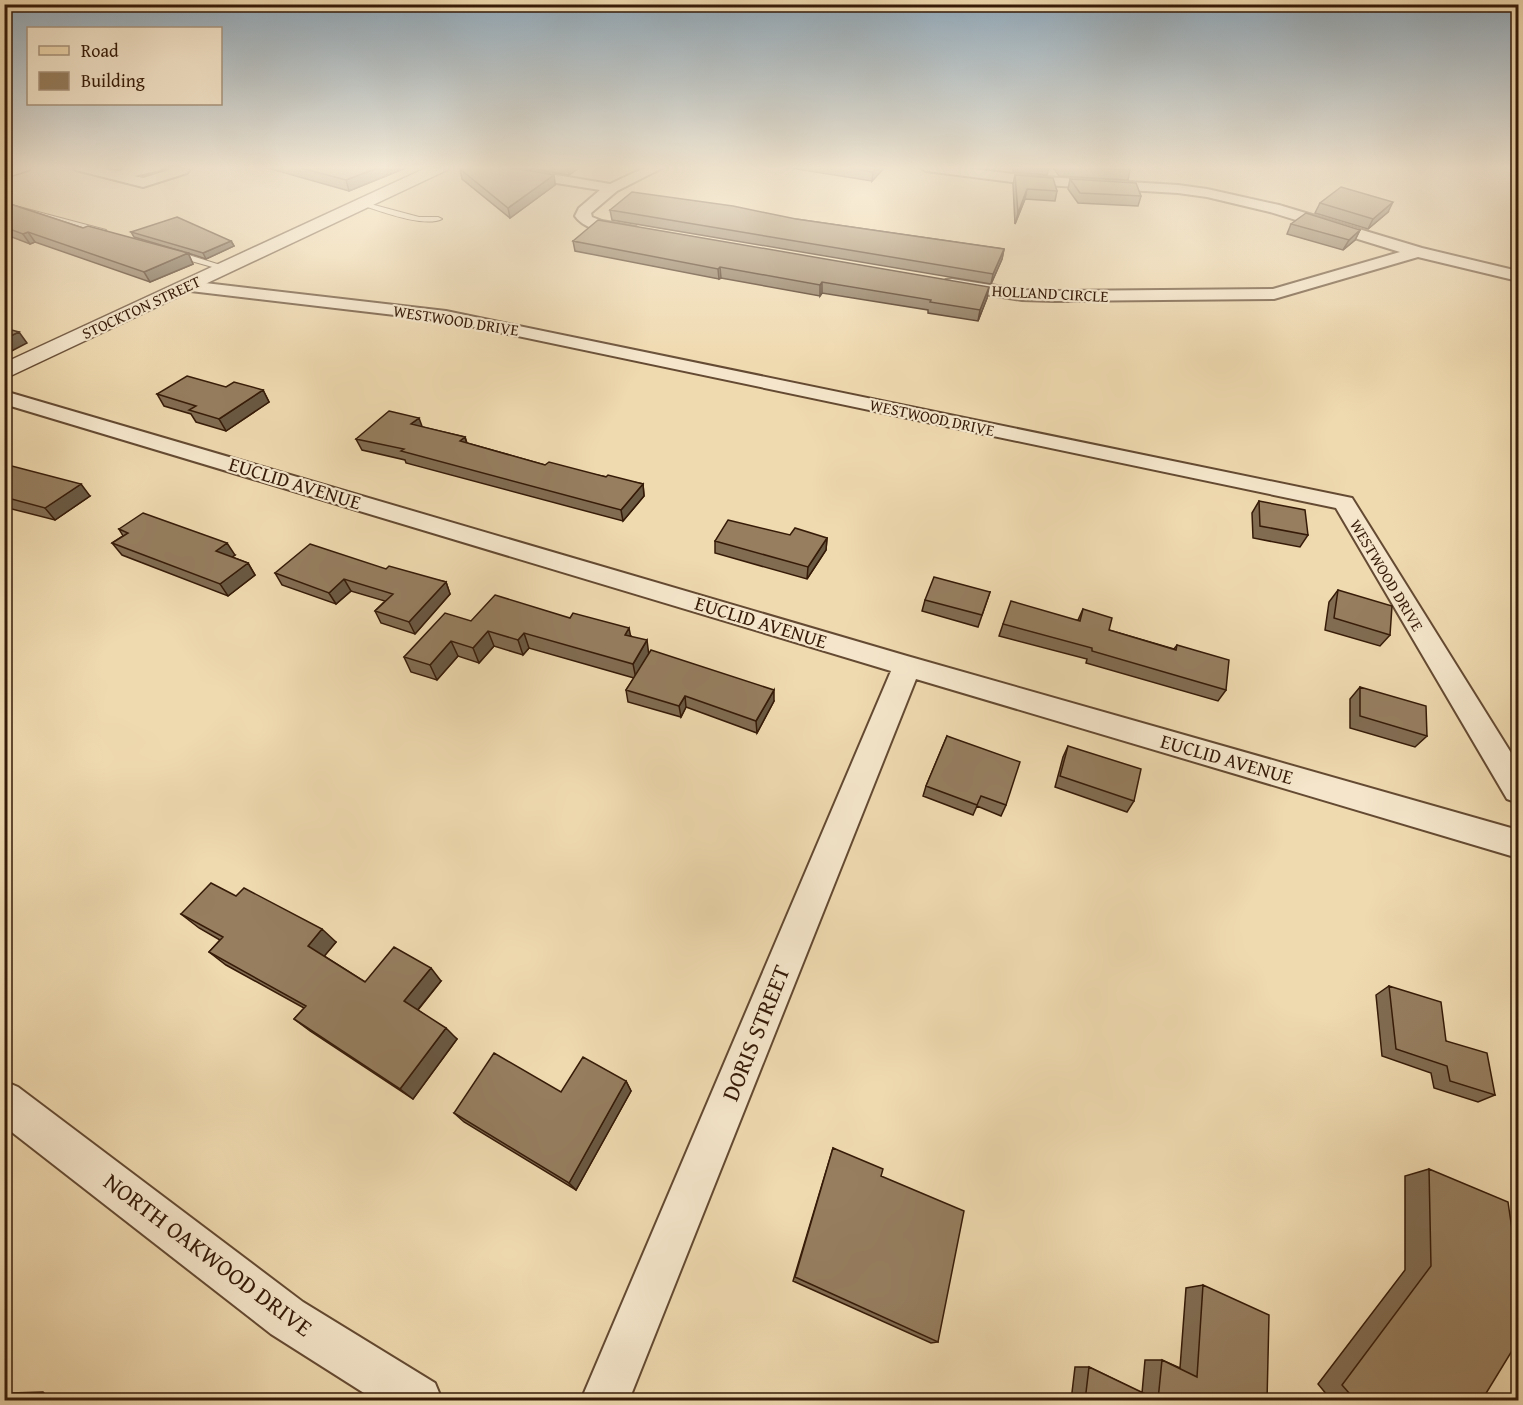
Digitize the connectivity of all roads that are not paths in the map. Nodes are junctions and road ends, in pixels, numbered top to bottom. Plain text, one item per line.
1 (103, 233) edge
2 (302, 233) edge
3 (1354, 233) edge
4 (115, 236) edge
5 (165, 251) edge
6 (1417, 252) junction
7 (226, 268) junction
8 (1518, 276) edge
9 (933, 281) edge
10 (188, 286) junction
11 (4, 372) edge
12 (4, 397) edge
13 (907, 666) junction
14 (1518, 790) edge
15 (1518, 844) edge
16 (4, 1101) edge
17 (418, 1401) edge
18 (605, 1401) edge

1 - 4 lane
2 - 7 street, STOCKTON STREET
3 - 6 street
5 - 7 lane
6 - 8 street
6 - 9 street, HOLLAND CIRCLE
7 - 10 street, STOCKTON STREET
10 - 11 street, STOCKTON STREET
10 - 14 street, WESTWOOD DRIVE
12 - 13 street, EUCLID AVENUE
13 - 15 street, EUCLID AVENUE
13 - 18 street, DORIS STREET
16 - 17 street, NORTH OAKWOOD DRIVE

